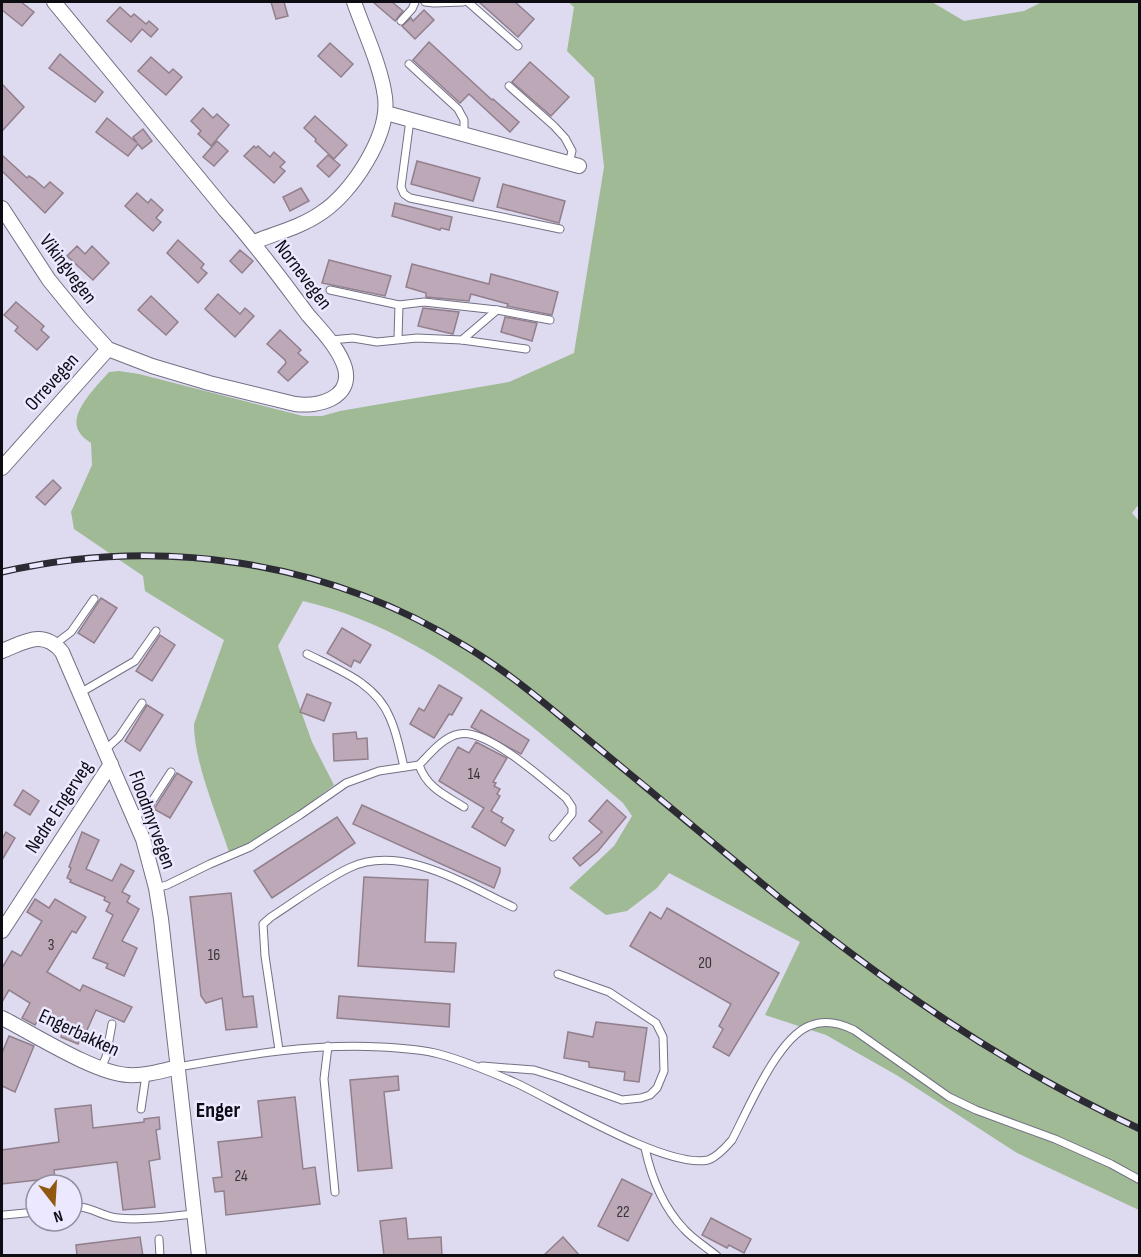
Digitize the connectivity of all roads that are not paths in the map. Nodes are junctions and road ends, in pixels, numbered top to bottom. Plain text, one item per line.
1 (54, 2) edge
2 (354, 2) edge
3 (415, 2) edge
4 (425, 2) edge
5 (463, 2) edge
6 (468, 2) edge
7 (401, 21) dead end
8 (518, 46) dead end
9 (409, 64) dead end
10 (508, 86) dead end
11 (386, 113) junction
12 (410, 120) junction
13 (464, 135) junction
14 (574, 164) joint
15 (2, 208) edge
16 (560, 229) dead end
17 (254, 242) junction
18 (330, 290) dead end
19 (399, 305) junction
20 (497, 310) junction
21 (550, 320) dead end
22 (398, 339) junction
23 (328, 340) junction
24 (462, 340) junction
25 (108, 349) junction
26 (525, 349) dead end
27 (2, 468) edge
28 (94, 599) dead end
29 (156, 631) dead end
30 (51, 642) junction
31 (2, 651) edge
32 (307, 654) dead end
33 (80, 693) junction
34 (142, 703) dead end
35 (104, 750) junction
36 (111, 764) junction
37 (419, 765) junction
38 (404, 767) junction
39 (171, 772) dead end
40 (464, 807) dead end
41 (134, 817) junction
42 (553, 837) dead end
43 (156, 888) junction
44 (513, 907) dead end
45 (2, 931) edge
46 (558, 974) dead end
47 (3, 1022) edge
48 (112, 1024) dead end
49 (328, 1046) junction
50 (279, 1050) junction
51 (473, 1066) junction
52 (178, 1067) junction
53 (101, 1068) junction
54 (146, 1074) junction
55 (141, 1108) dead end
56 (645, 1148) junction
57 (1140, 1180) edge
58 (335, 1192) dead end
59 (84, 1207) edge
60 (24, 1213) edge
61 (195, 1214) junction
62 (4, 1215) dead end
63 (159, 1239) dead end
64 (160, 1256) edge
65 (199, 1256) edge
66 (717, 1256) edge

1 - 17 street, Nornevegen
2 - 11 street
3 - 7 lane
4 - 5 lane
6 - 8 lane
9 - 13 lane
10 - 14 lane
11 - 12 street
11 - 17 street
12 - 13 street
12 - 16 lane
13 - 14 street
15 - 25 street, Vikingvegen
17 - 23 street, Nornevegen
18 - 19 lane
19 - 20 lane
19 - 22 lane
20 - 21 lane
20 - 24 lane
22 - 23 lane
22 - 24 lane
23 - 25 street, Nornevegen
24 - 26 lane
25 - 27 street, Orrevegen
28 - 30 lane
29 - 33 lane
30 - 31 street
30 - 33 street, Floodmyrvegen
32 - 38 lane
33 - 35 street, Floodmyrvegen
34 - 35 lane
35 - 36 street, Floodmyrvegen
36 - 41 street, Floodmyrvegen
36 - 45 street, Nedre Engerveg
37 - 38 lane
37 - 40 lane
37 - 42 lane
38 - 43 lane
39 - 41 lane
41 - 43 street, Floodmyrvegen
43 - 52 street, Floodmyrvegen
44 - 50 lane
46 - 51 lane
47 - 53 street, Engerbakken
48 - 53 lane
49 - 50 lane
49 - 51 lane
49 - 58 lane
50 - 52 lane
51 - 56 lane
52 - 54 street, Engerbakken
52 - 61 street, Floodmyrvegen
53 - 54 street, Engerbakken
54 - 55 lane
56 - 57 lane
56 - 66 lane
59 - 61 lane
60 - 62 lane
61 - 65 street, Floodmyrvegen
63 - 64 lane

